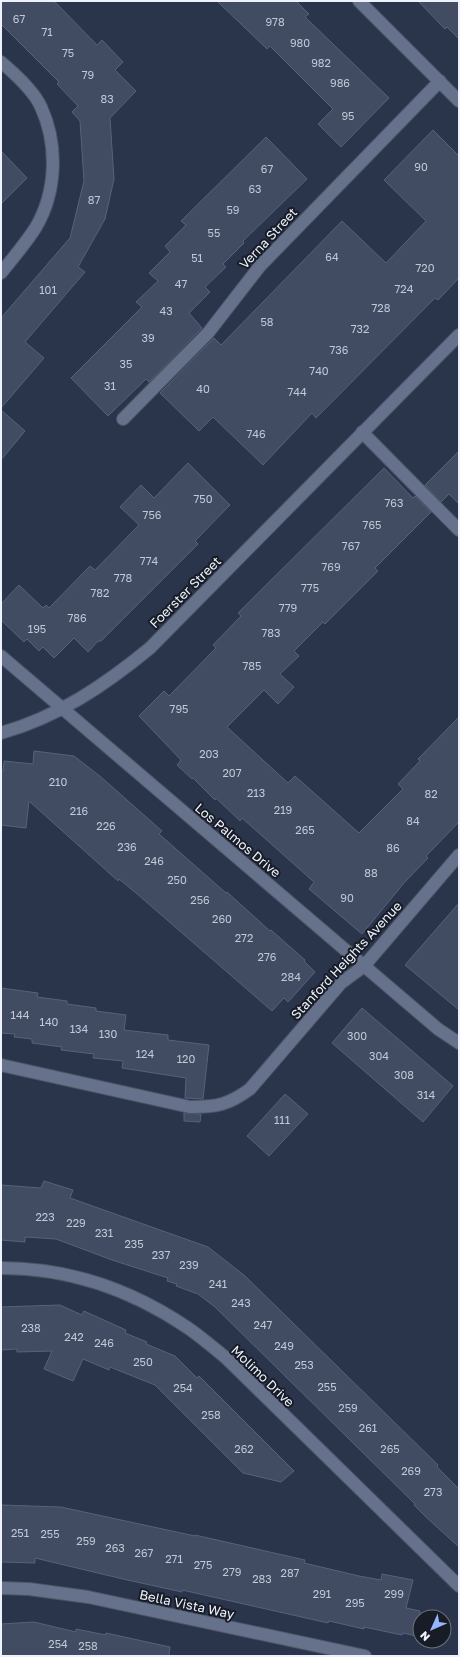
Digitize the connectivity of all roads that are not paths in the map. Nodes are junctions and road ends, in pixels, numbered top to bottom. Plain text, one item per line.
1 (359, 1) edge
2 (1, 62) edge
3 (440, 81) junction
4 (459, 101) edge
5 (1, 273) edge
6 (459, 335) edge
7 (123, 419) dead end
8 (362, 432) junction
9 (459, 530) edge
10 (1, 656) edge
11 (63, 709) junction
12 (1, 733) edge
13 (459, 855) edge
14 (364, 966) junction
15 (459, 1043) edge
16 (1, 1065) edge
17 (1, 1268) edge
18 (459, 1586) edge
19 (1, 1588) edge
20 (365, 1656) edge

1 - 3 street
2 - 5 street
3 - 4 street
3 - 7 street, Verna Street
6 - 8 street, Foerster Street
8 - 9 street
8 - 11 street, Foerster Street
10 - 11 street, Los Palmos Drive
11 - 12 street, Foerster Street
11 - 14 street, Los Palmos Drive
13 - 14 street, Stanford Heights Avenue
14 - 15 street, Los Palmos Drive
14 - 16 street, Stanford Heights Avenue
17 - 18 street, Molimo Drive
19 - 20 street, Bella Vista Way

